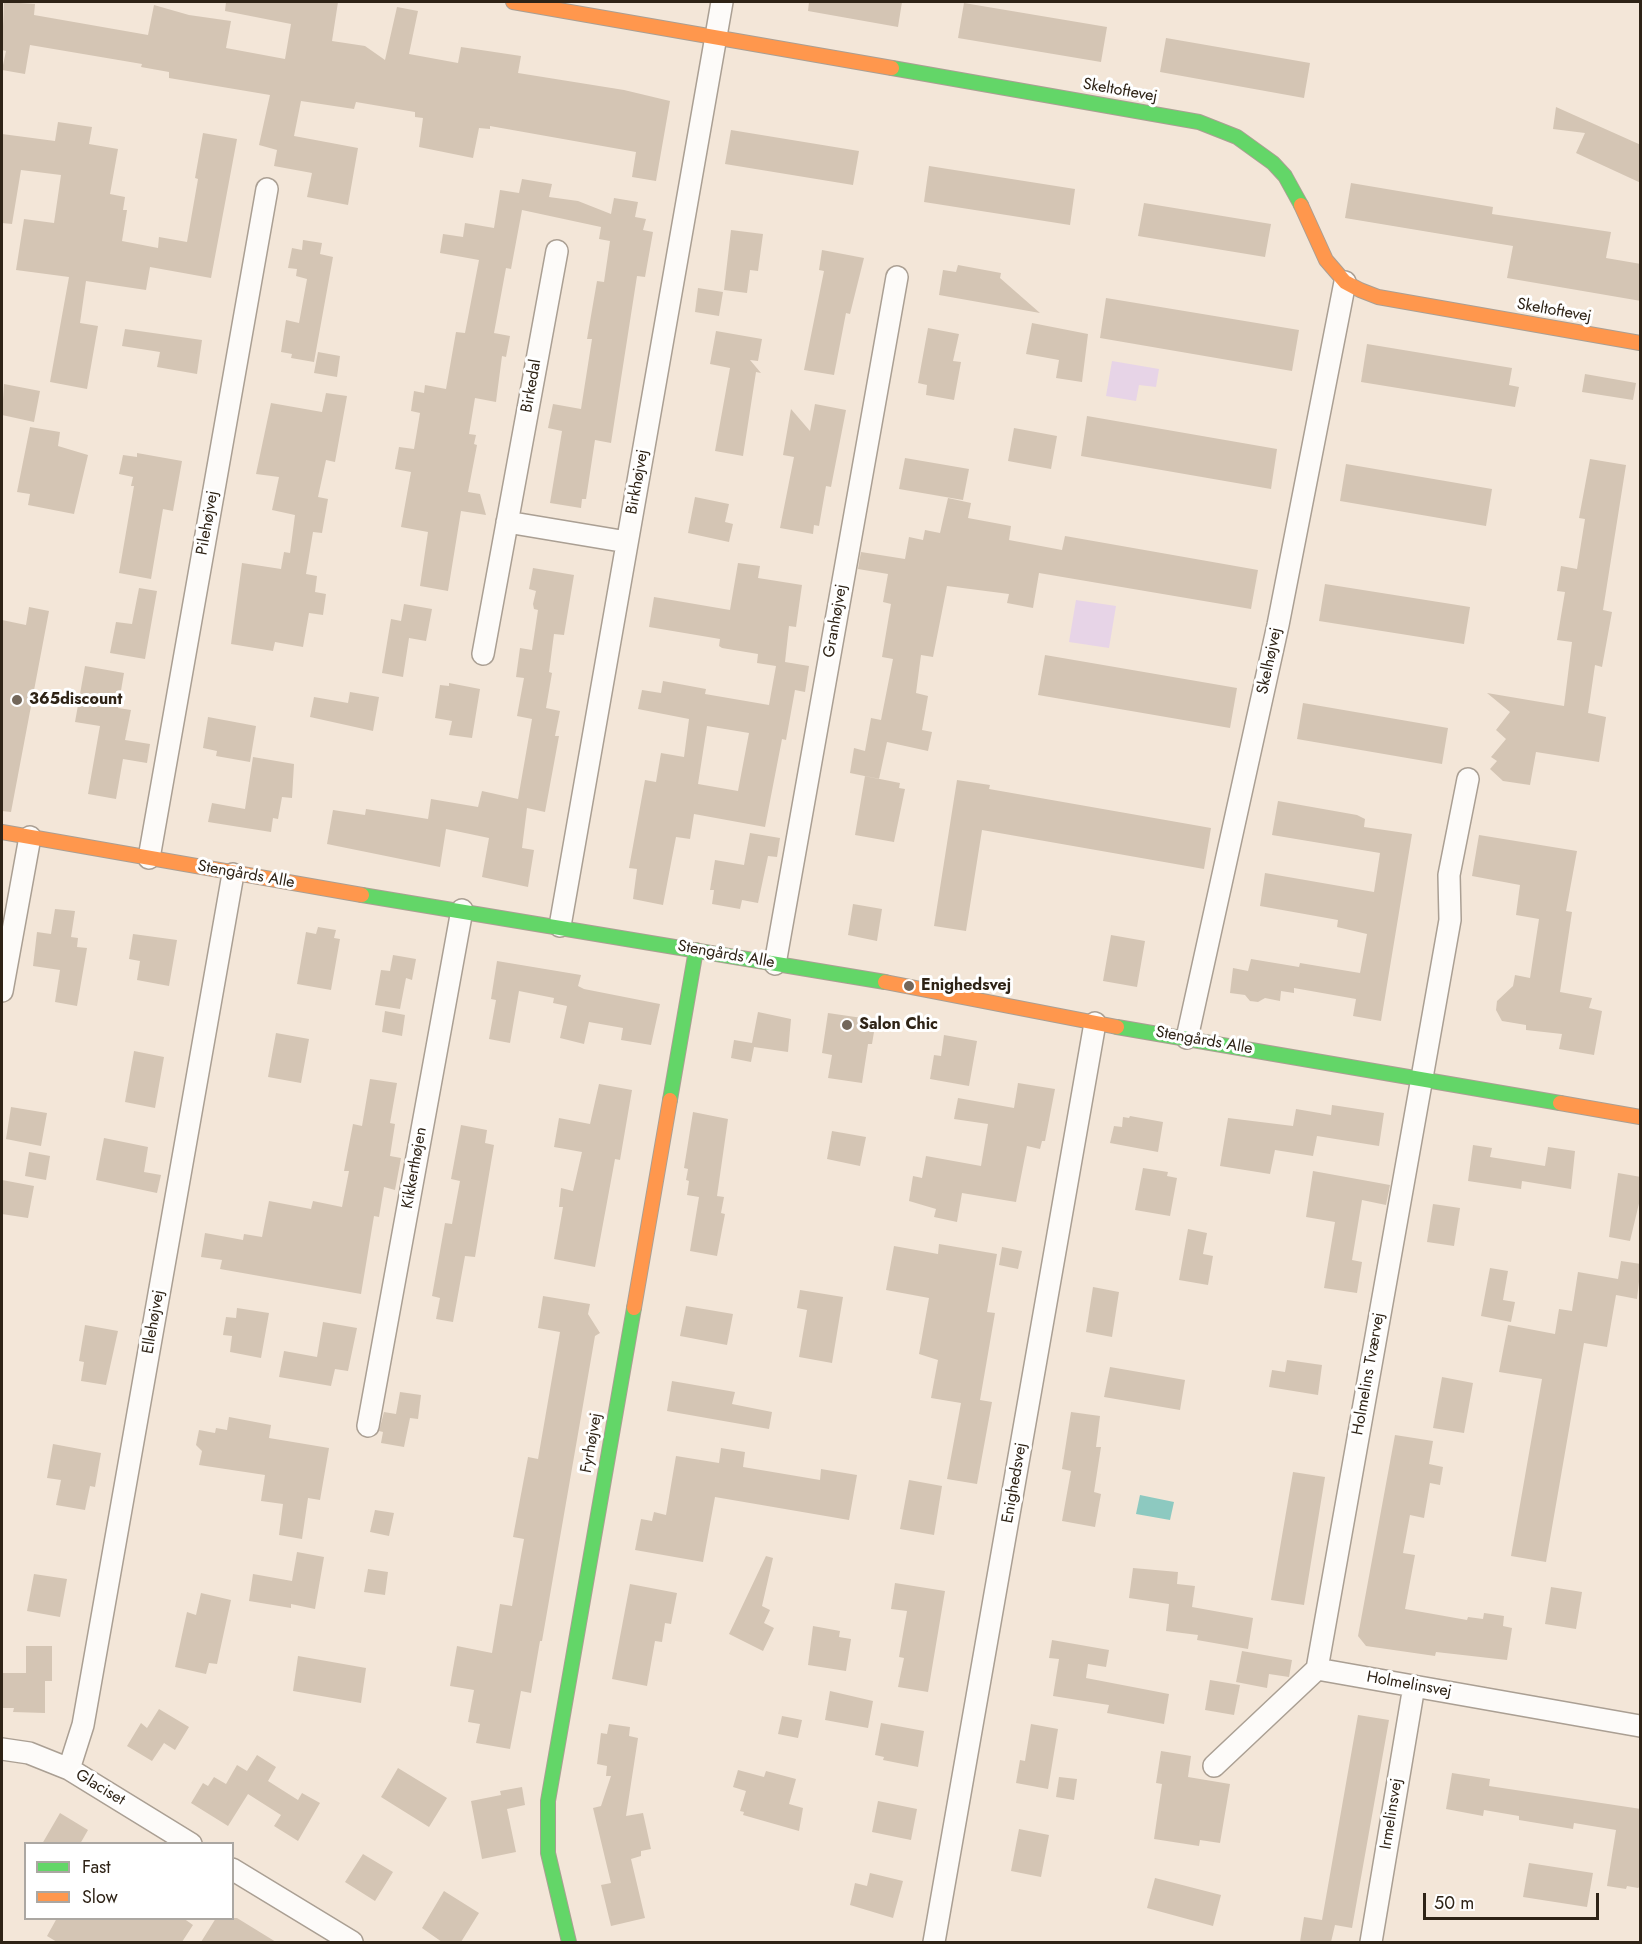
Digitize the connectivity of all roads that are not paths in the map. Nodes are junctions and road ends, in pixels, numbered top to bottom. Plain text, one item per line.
1 (513, 2) edge
2 (722, 2) edge
3 (716, 37) junction
4 (267, 189) dead end
5 (557, 251) dead end
6 (897, 277) dead end
7 (1345, 282) junction
8 (1641, 343) edge
9 (507, 522) junction
10 (627, 542) junction
11 (483, 654) dead end
12 (1468, 779) dead end
13 (2, 832) edge
14 (30, 837) junction
15 (149, 858) junction
16 (233, 874) junction
17 (462, 910) junction
18 (560, 926) junction
19 (696, 950) junction
20 (775, 964) junction
21 (2, 991) edge
22 (1095, 1023) junction
23 (1187, 1038) junction
24 (1420, 1079) junction
25 (1641, 1117) edge
26 (368, 1426) dead end
27 (1317, 1669) junction
28 (1414, 1686) junction
29 (1641, 1725) edge
30 (2, 1749) edge
31 (1214, 1766) dead end
32 (69, 1769) junction
33 (188, 1842) edge
34 (234, 1870) edge
35 (352, 1942) edge
36 (569, 1942) edge
37 (934, 1942) edge
38 (1371, 1942) edge

1 - 3 street, Skeltoftevej
2 - 3 street, Birkhøjvej
3 - 7 street, Skeltoftevej
3 - 10 street, Birkhøjvej
4 - 15 street, Pilehøjvej
5 - 9 street, Birkedal
6 - 20 street, Granhøjvej
7 - 8 street, Skeltoftevej
7 - 23 street, Skelhøjvej
9 - 10 street
9 - 11 street, Birkedal
10 - 18 street, Birkhøjvej
12 - 24 street
13 - 14 street, Stengårds Alle
14 - 15 street, Stengårds Alle
14 - 21 street
15 - 16 street, Stengårds Alle
16 - 17 street, Stengårds Alle
16 - 32 street, Ellehøjvej
17 - 18 street, Stengårds Alle
17 - 26 street, Kikkerthøjen
18 - 19 street, Stengårds Alle
19 - 20 street, Stengårds Alle
19 - 36 street, Fyrhøjvej
20 - 22 street, Stengårds Alle
22 - 23 street, Stengårds Alle
22 - 37 street, Enighedsvej
23 - 24 street, Stengårds Alle
24 - 25 street, Stengårds Alle
24 - 27 street, Holmelins Tværvej
27 - 28 street, Holmelinsvej
27 - 31 street
28 - 29 street, Holmelinsvej
28 - 38 street, Irmelinsvej
30 - 32 street, Glaciset
32 - 33 street, Glaciset
34 - 35 street

